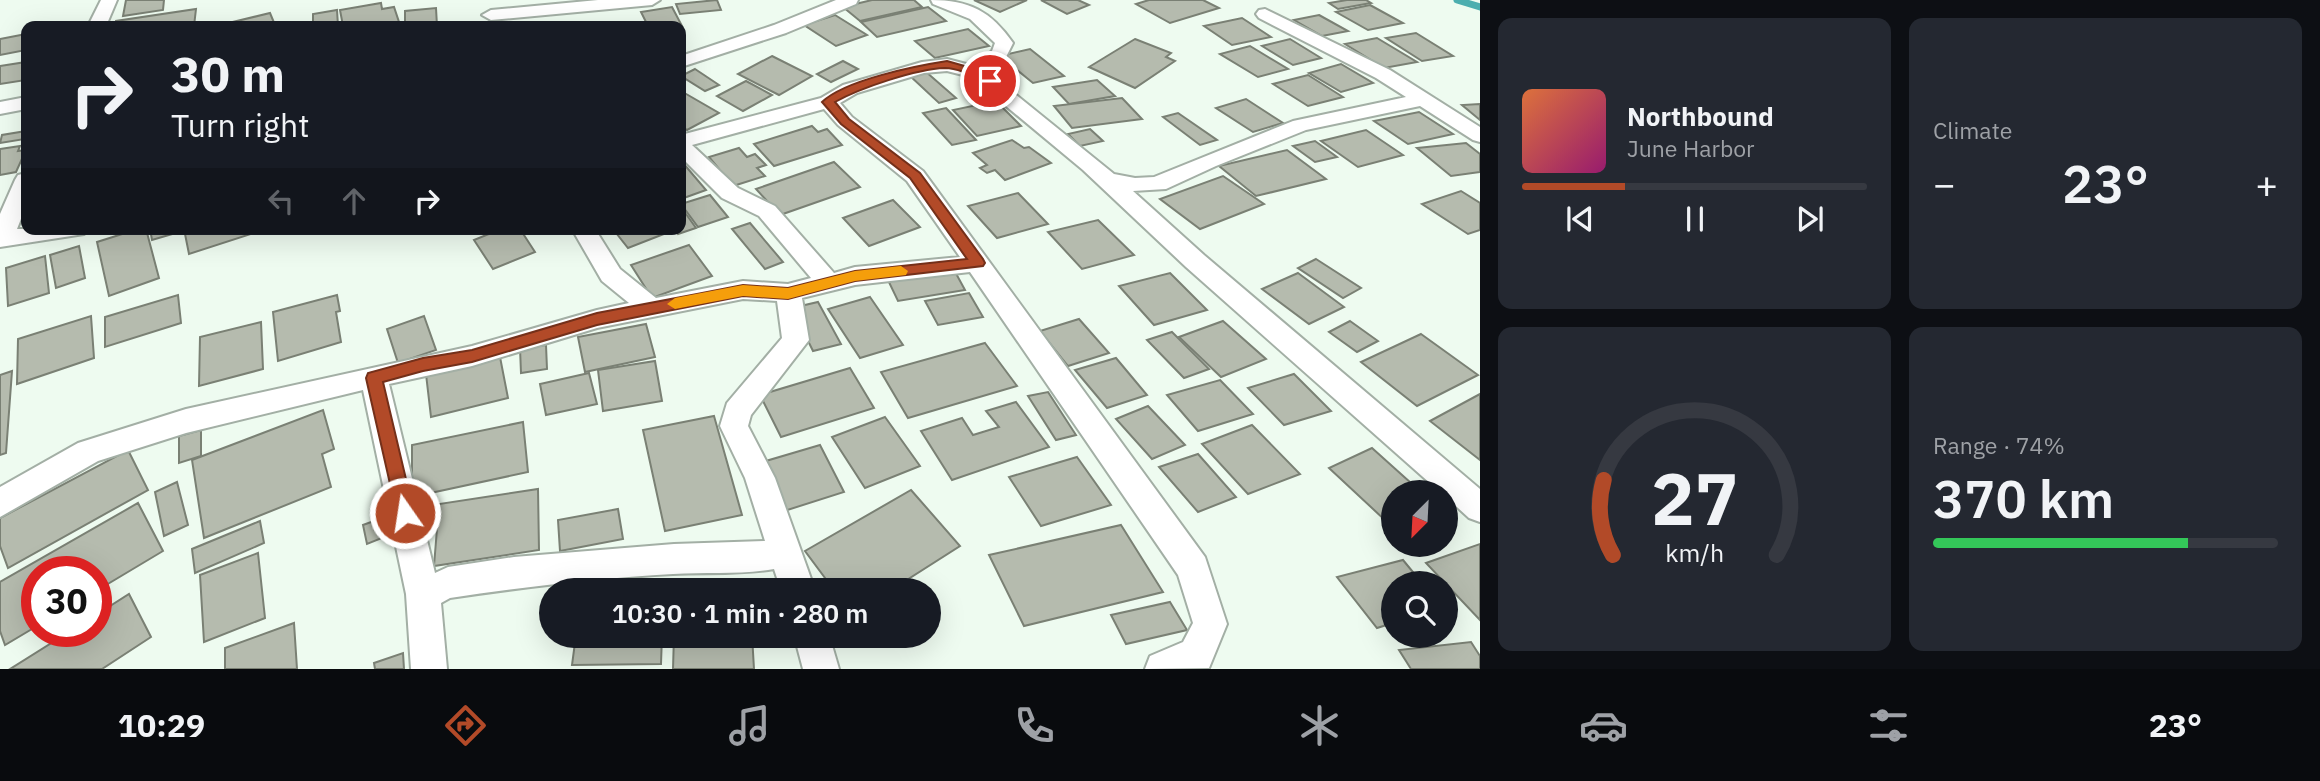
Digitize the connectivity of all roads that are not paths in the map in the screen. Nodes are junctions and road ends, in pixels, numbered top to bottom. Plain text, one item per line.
1 (109, 0) edge
2 (652, 0) edge
3 (850, 0) edge
4 (939, 0) edge
5 (488, 14) edge
6 (1265, 14) dead end
7 (99, 21) edge
8 (686, 60) edge
9 (978, 73) junction
10 (1423, 100) junction
11 (828, 102) junction
12 (21, 104) edge
13 (0, 108) edge
14 (1480, 136) edge
15 (686, 143) edge
16 (686, 149) edge
17 (1108, 180) junction
18 (21, 192) edge
19 (31, 235) edge
20 (587, 235) edge
21 (1, 239) edge
22 (978, 263) junction
23 (830, 284) junction
24 (788, 293) junction
25 (651, 308) junction
26 (374, 378) junction
27 (0, 503) edge
28 (1480, 508) edge
29 (787, 552) junction
30 (795, 578) edge
31 (423, 594) junction
32 (815, 648) edge
33 (429, 669) edge
34 (821, 669) edge
35 (1163, 669) edge

1 - 7 street
2 - 5 street
3 - 8 street
4 - 9 street
6 - 10 street
9 - 11 street
9 - 17 street
10 - 14 street
10 - 17 street
11 - 15 street
11 - 22 street
12 - 13 street
16 - 23 street
17 - 28 street
18 - 21 street
19 - 21 street
20 - 25 street
22 - 23 street
22 - 35 street
23 - 24 street
24 - 25 street
24 - 29 street
25 - 26 street
26 - 27 street
26 - 31 street
29 - 30 street
29 - 31 street
31 - 33 street
32 - 34 street

